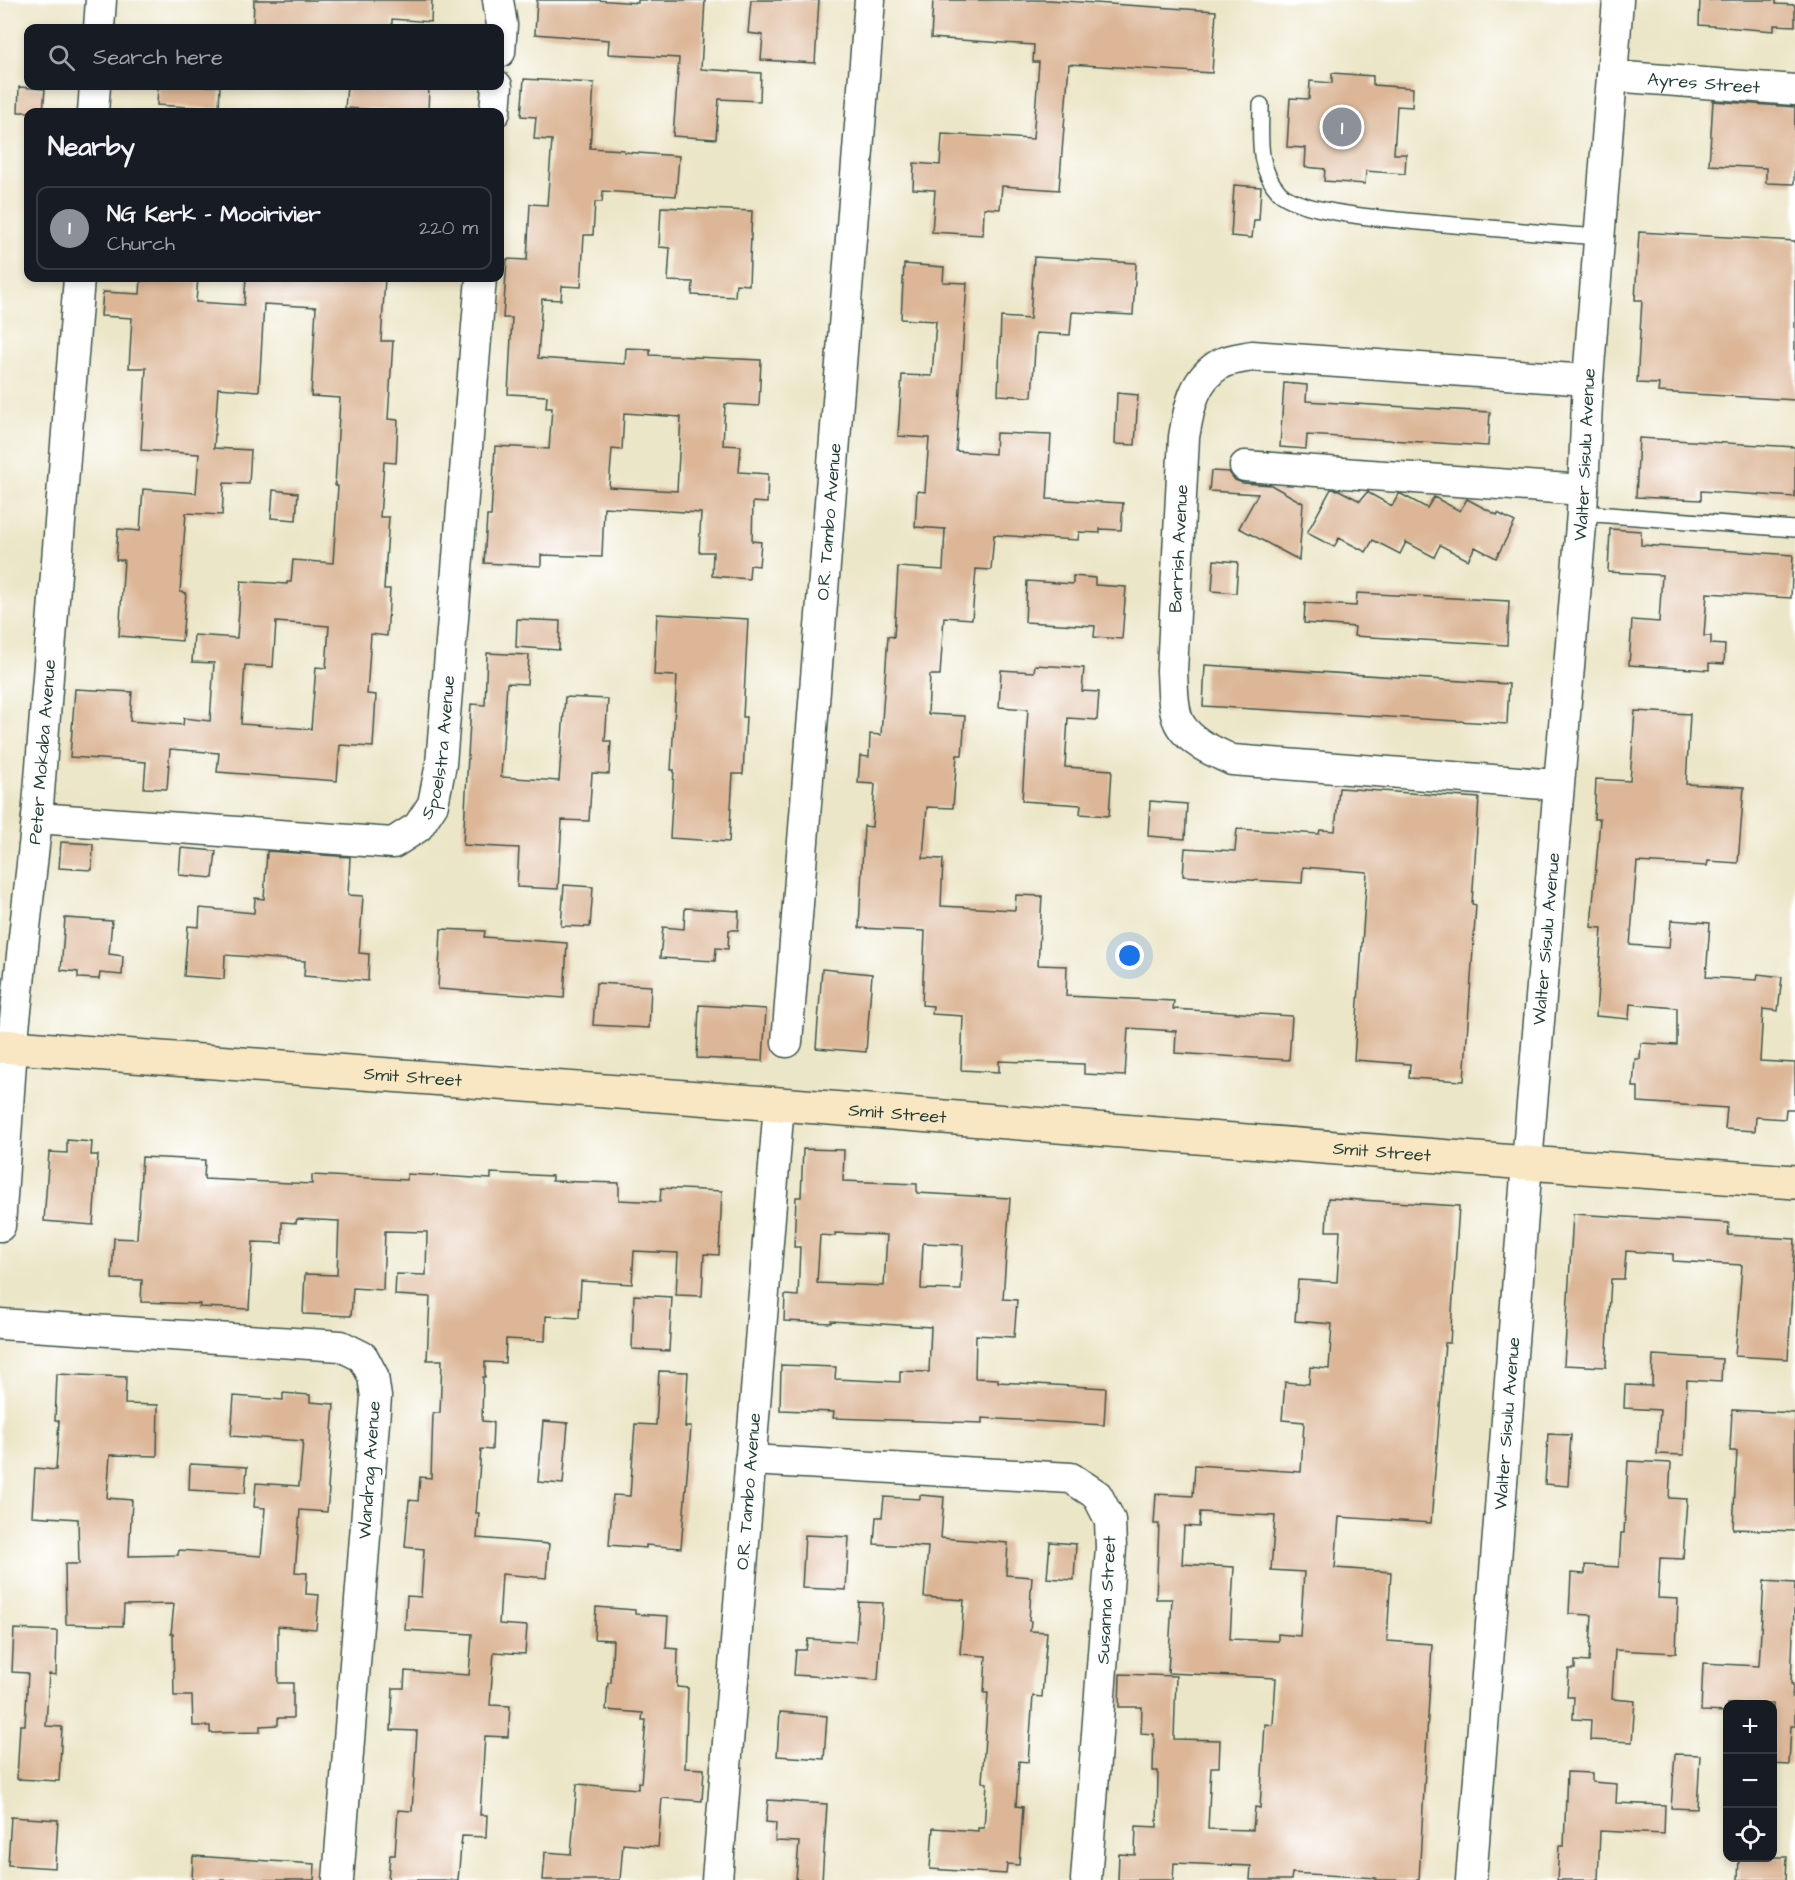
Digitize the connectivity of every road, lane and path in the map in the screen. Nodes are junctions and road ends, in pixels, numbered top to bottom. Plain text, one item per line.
1 (101, 0) edge
2 (498, 0) edge
3 (870, 0) edge
4 (1618, 0) edge
5 (99, 24) edge
6 (502, 24) edge
7 (1612, 76) junction
8 (95, 90) edge
9 (497, 90) edge
10 (1795, 90) edge
11 (1261, 105) dead end
12 (93, 108) edge
13 (495, 108) edge
14 (1600, 237) junction
15 (80, 282) edge
16 (481, 282) edge
17 (1588, 380) junction
18 (1245, 466) dead end
19 (1582, 501) junction
20 (1795, 529) edge
21 (1557, 785) junction
22 (37, 818) junction
23 (787, 1042) dead end
24 (6, 1047) edge
25 (779, 1104) junction
26 (1527, 1163) junction
27 (1795, 1182) edge
28 (0, 1227) edge
29 (0, 1324) edge
30 (750, 1460) junction
31 (339, 1880) edge
32 (717, 1880) edge
33 (1086, 1880) edge
34 (1471, 1880) edge

1 - 5 street
2 - 6 street
3 - 23 street, O.R. Tambo Avenue
4 - 7 street, Walter Sisulu Avenue
7 - 10 street, Ayres Street
7 - 14 street, Walter Sisulu Avenue
8 - 12 street
9 - 13 street
11 - 14 lane
14 - 17 street, Walter Sisulu Avenue
15 - 22 street, Peter Mokaba Avenue
16 - 22 street, Spoelstra Avenue
17 - 19 street, Walter Sisulu Avenue
17 - 21 street, Barrish Avenue
18 - 19 street
19 - 20 lane
19 - 21 street, Walter Sisulu Avenue
21 - 26 street, Walter Sisulu Avenue
22 - 24 street, Peter Mokaba Avenue
24 - 25 street, Smit Street
24 - 28 street, Peter Mokaba Avenue
25 - 26 street, Smit Street
25 - 30 street, O.R. Tambo Avenue
26 - 27 street, Smit Street
26 - 34 street, Walter Sisulu Avenue
29 - 31 street, Wandrag Avenue
30 - 32 street, O.R. Tambo Avenue
30 - 33 street, Susanna Street

